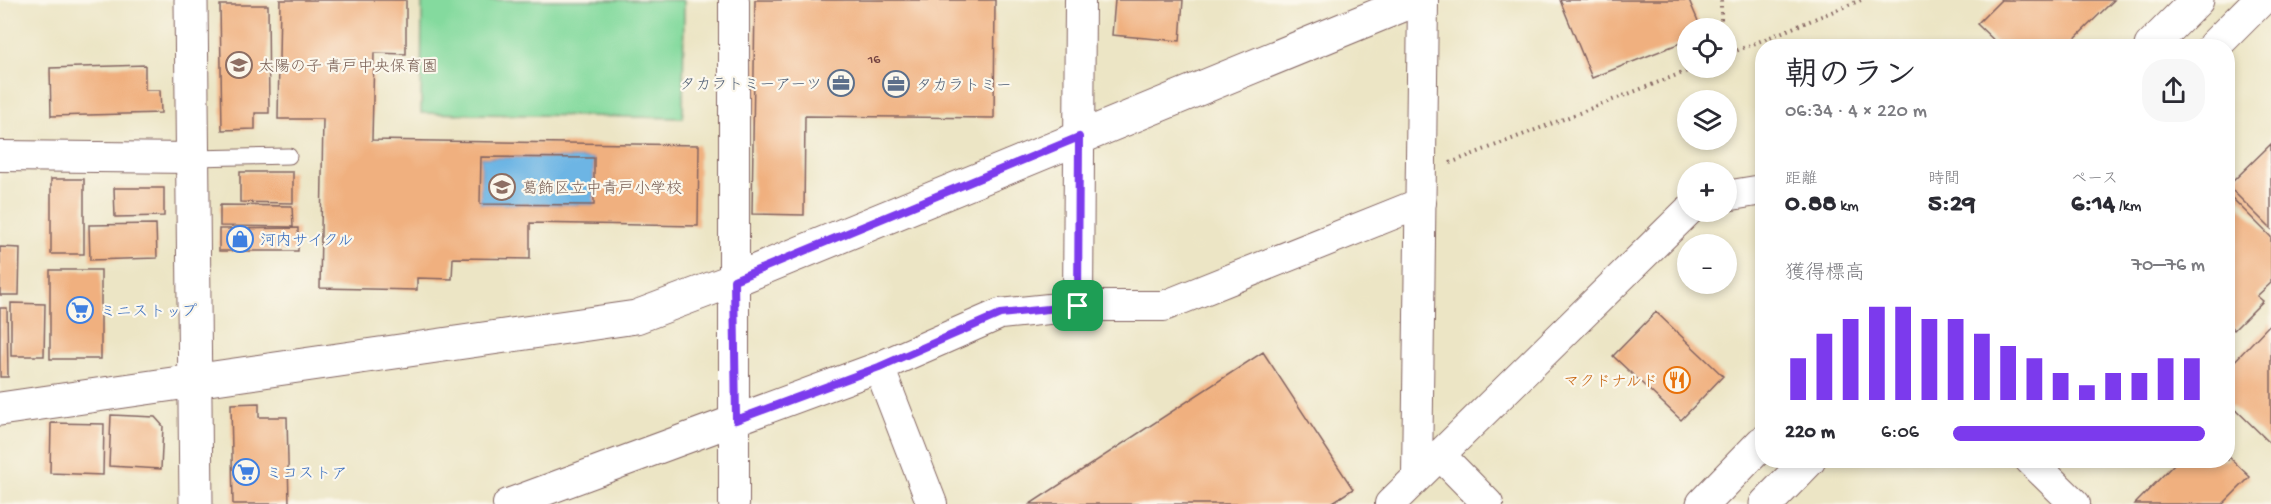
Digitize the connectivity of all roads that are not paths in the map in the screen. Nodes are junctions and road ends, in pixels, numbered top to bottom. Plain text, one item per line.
1 (191, 0) edge
2 (734, 0) edge
3 (1080, 0) edge
4 (1414, 0) edge
5 (1423, 0) edge
6 (2197, 0) edge
7 (2260, 0) edge
8 (2158, 39) edge
9 (2221, 39) edge
10 (1079, 137) junction
11 (0, 156) edge
12 (289, 156) dead end
13 (193, 158) junction
14 (1421, 189) junction
15 (1755, 190) edge
16 (1737, 194) edge
17 (1677, 222) edge
18 (734, 280) junction
19 (1078, 306) junction
20 (879, 367) junction
21 (195, 380) junction
22 (0, 409) edge
23 (736, 420) junction
24 (1755, 450) edge
25 (1440, 455) junction
26 (1801, 468) edge
27 (2038, 468) edge
28 (1418, 476) junction
29 (196, 504) edge
30 (508, 504) edge
31 (734, 504) edge
32 (932, 504) edge
33 (1389, 504) edge
34 (1488, 504) edge
35 (1703, 504) edge
36 (1766, 504) edge
37 (2075, 504) edge

1 - 13 main road
2 - 18 street
3 - 10 street
4 - 10 main road
5 - 14 street
6 - 8 main road
7 - 9 main road
10 - 18 main road
10 - 19 street
11 - 13 street
12 - 13 lane
13 - 21 main road
14 - 19 street
14 - 28 street
15 - 16 street
17 - 25 street
18 - 21 main road
18 - 23 street
19 - 20 street
20 - 23 street
20 - 32 street
21 - 22 main road
21 - 29 main road
23 - 30 street
23 - 31 street
24 - 35 main road
25 - 28 street
25 - 34 street
26 - 36 main road
27 - 37 street
28 - 33 street

